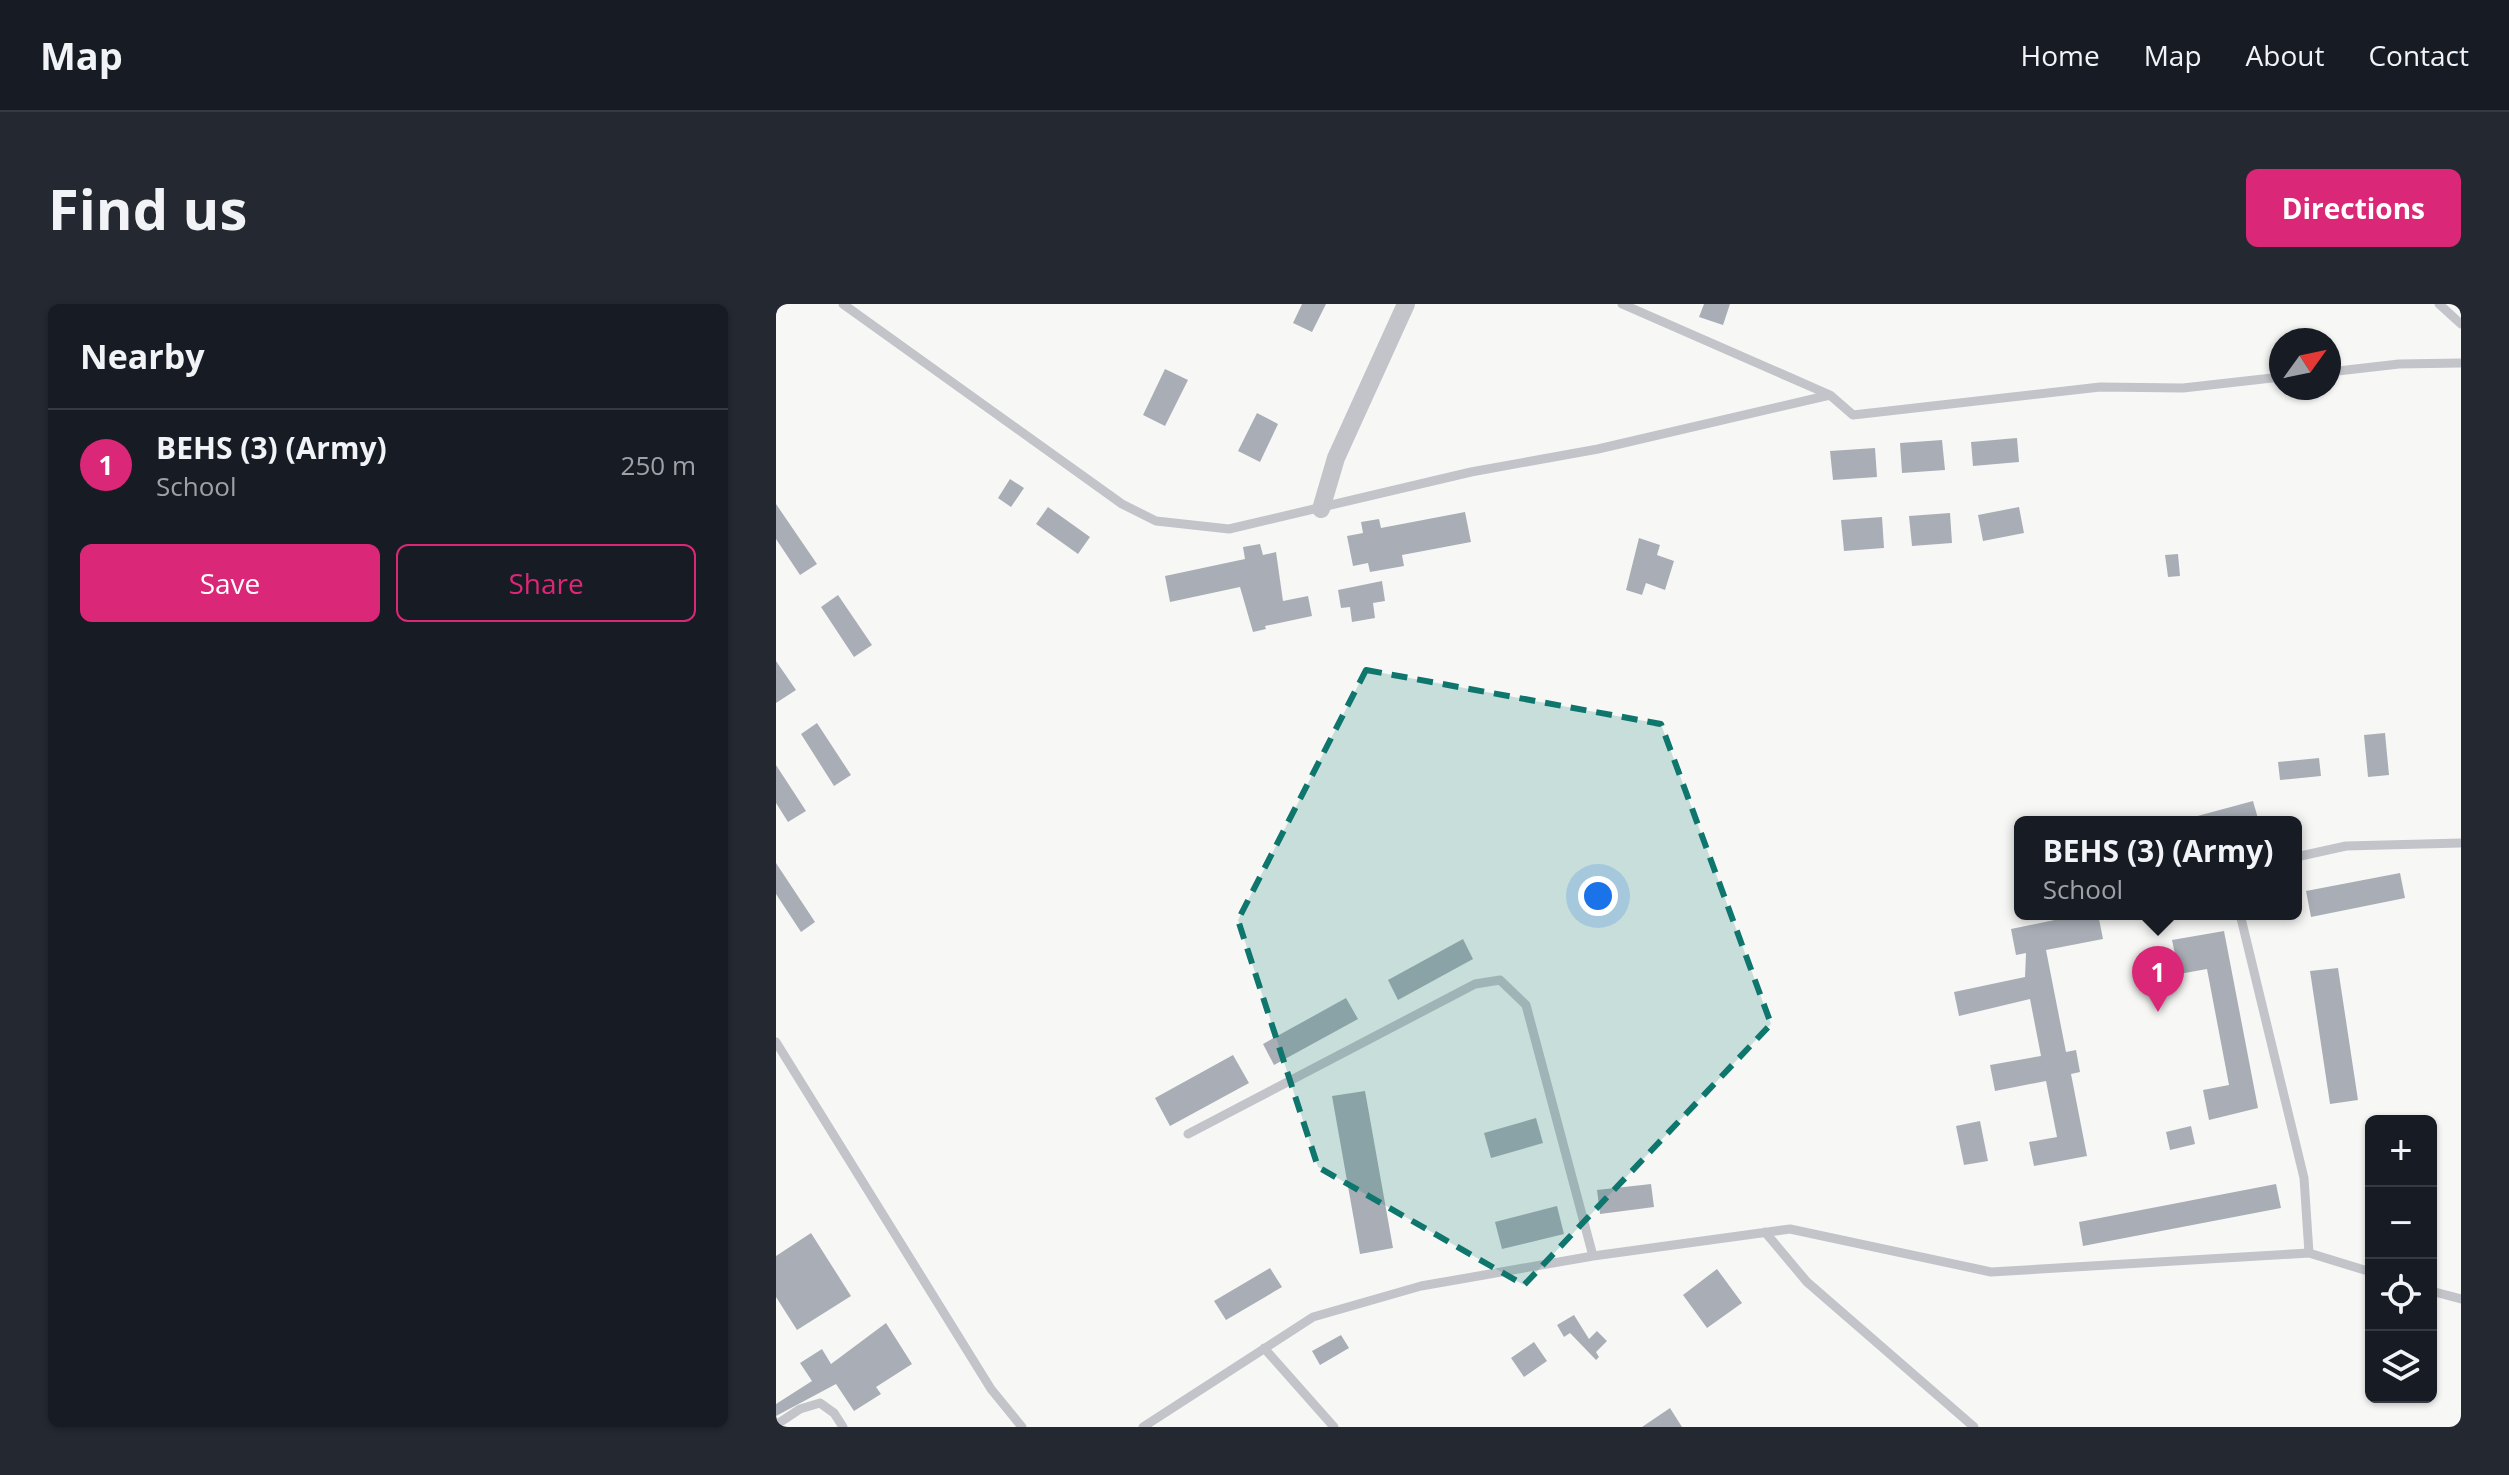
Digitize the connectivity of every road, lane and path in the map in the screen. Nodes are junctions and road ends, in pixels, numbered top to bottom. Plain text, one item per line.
1 (843, 304) edge
2 (1406, 304) edge
3 (1622, 304) edge
4 (2439, 304) edge
5 (2461, 324) edge
6 (2461, 363) edge
7 (2341, 371) edge
8 (2269, 378) edge
9 (1830, 395) junction
10 (1321, 509) junction
11 (2461, 843) edge
12 (2302, 856) edge
13 (2241, 920) edge
14 (776, 1042) edge
15 (1188, 1134) dead end
16 (1765, 1232) junction
17 (2309, 1253) junction
18 (1593, 1256) junction
19 (2365, 1270) edge
20 (2437, 1293) edge
21 (2461, 1299) edge
22 (1264, 1348) junction
23 (776, 1425) edge
24 (843, 1427) edge
25 (1022, 1427) edge
26 (1143, 1427) edge
27 (1334, 1427) edge
28 (1974, 1427) edge

1 - 10 lane
2 - 10 street
3 - 9 lane
4 - 5 lane
6 - 7 lane
8 - 9 lane
9 - 10 lane
11 - 12 lane
13 - 17 lane
14 - 25 lane
15 - 18 lane
16 - 17 lane
16 - 18 lane
16 - 28 lane
17 - 19 lane
18 - 22 lane
20 - 21 lane
22 - 26 lane
22 - 27 lane
23 - 24 lane

